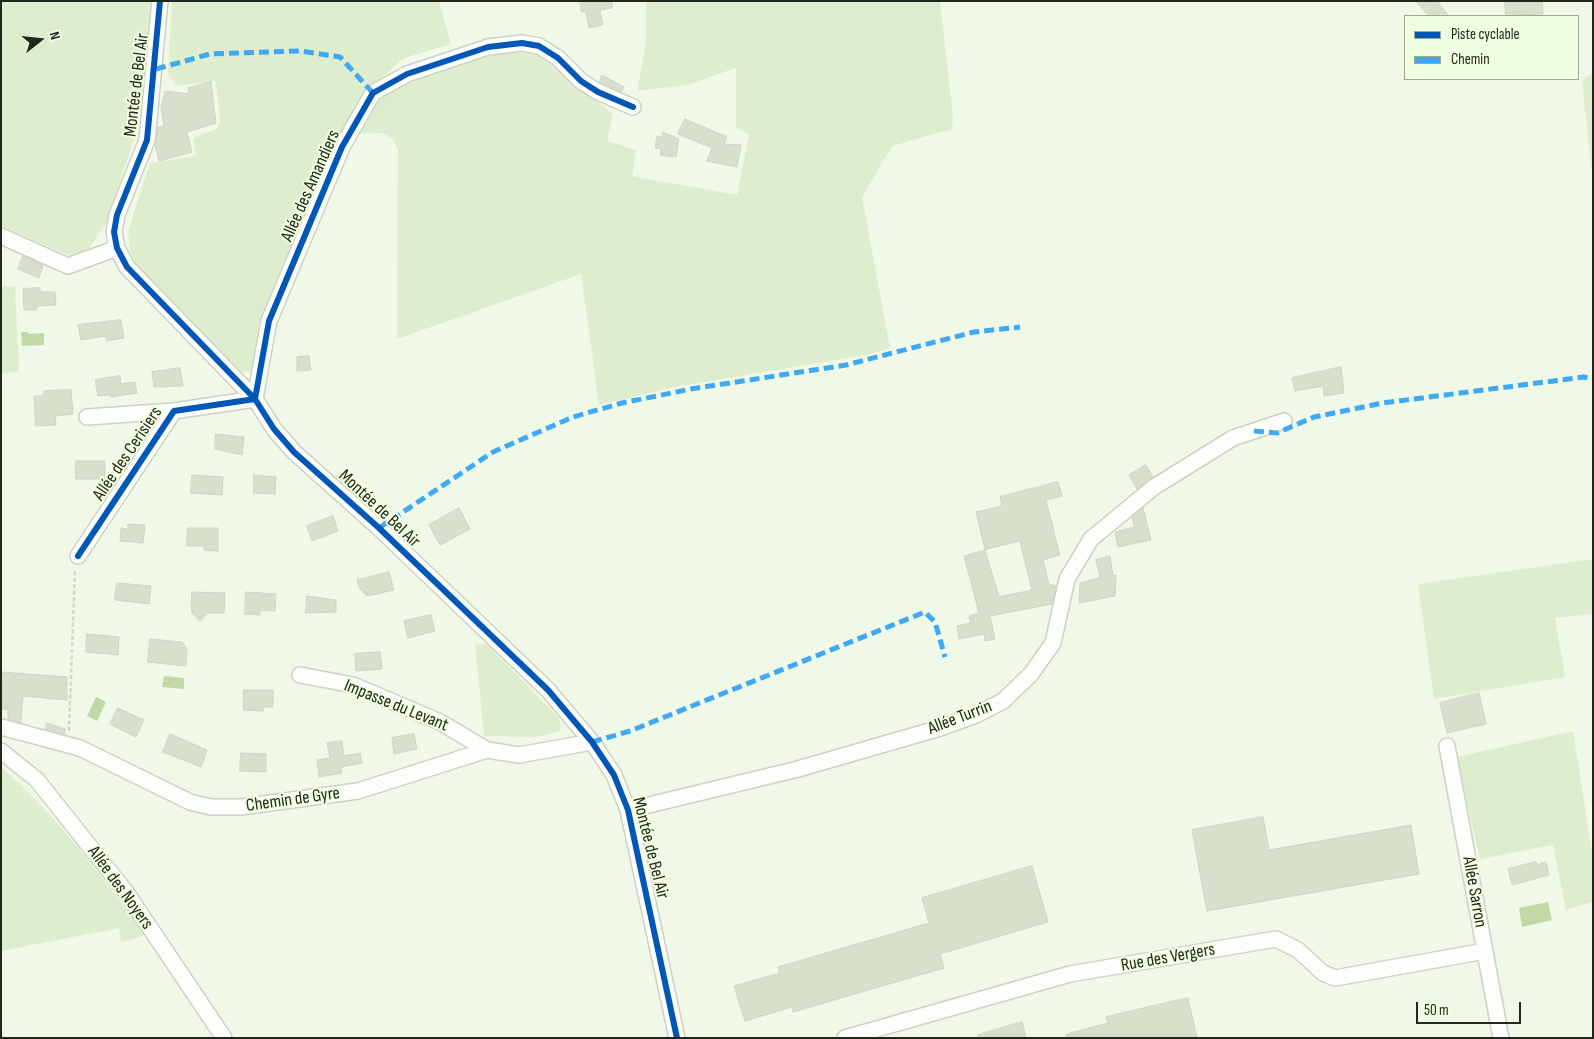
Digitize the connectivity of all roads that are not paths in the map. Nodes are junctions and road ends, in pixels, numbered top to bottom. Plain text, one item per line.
1 (160, 1) edge
2 (633, 107) dead end
3 (1, 236) edge
4 (117, 248) junction
5 (255, 400) junction
6 (174, 411) junction
7 (87, 417) dead end
8 (1284, 421) dead end
9 (78, 556) road end
10 (300, 675) dead end
11 (1, 727) edge
12 (592, 742) junction
13 (1448, 746) dead end
14 (487, 750) junction
15 (1, 751) edge
16 (628, 810) junction
17 (1485, 951) junction
18 (224, 1038) edge
19 (678, 1038) edge
20 (845, 1038) edge
21 (1501, 1038) edge

1 - 4 street, Montée de Bel Air
2 - 5 street, Allée des Amandiers
3 - 4 street
4 - 5 street, Montée de Bel Air
5 - 6 street, Allée des Cerisiers
5 - 12 street, Montée de Bel Air
6 - 7 street, Allée des Cerisiers
6 - 9 street, Allée des Cerisiers
8 - 16 street, Allée Turrin
10 - 14 street, Impasse du Levant
11 - 14 street, Chemin de Gyre
12 - 14 street, Chemin de Gyre
12 - 16 street, Montée de Bel Air
13 - 17 street, Allée Sarron
15 - 18 street, Allée des Noyers
16 - 19 street, Montée de Bel Air
17 - 20 street, Rue des Vergers
17 - 21 street, Allée Sarron

